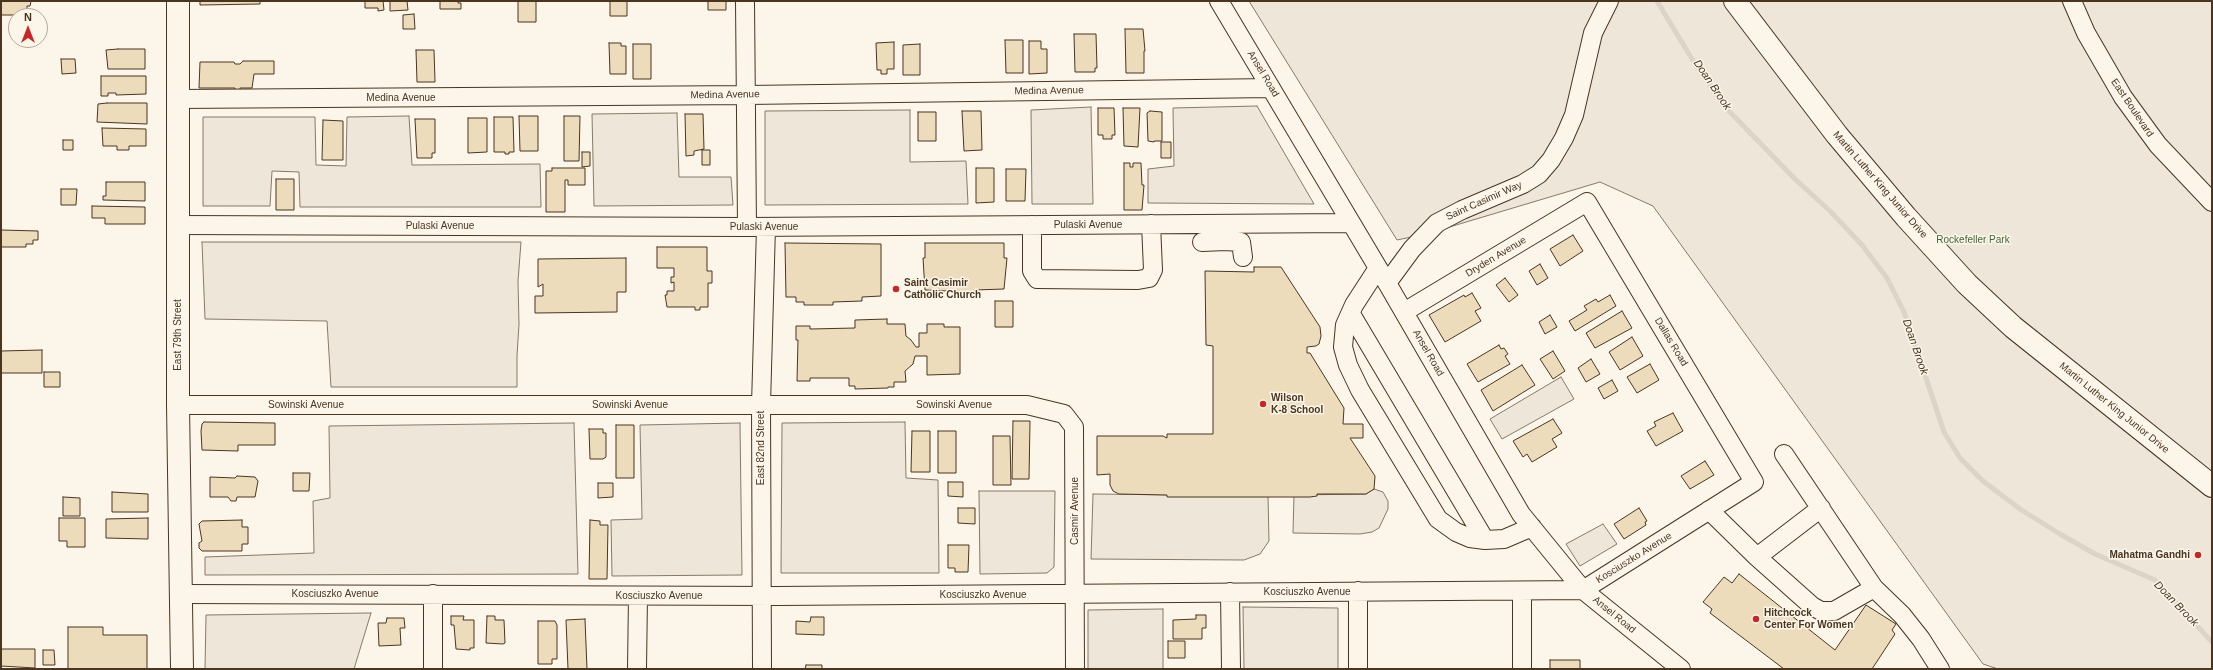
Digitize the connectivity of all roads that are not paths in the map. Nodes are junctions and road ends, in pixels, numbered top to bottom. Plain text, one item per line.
1 (178, 1) edge
2 (746, 1) edge
3 (1219, 1) edge
4 (1609, 1) edge
5 (1736, 1) edge
6 (2072, 1) edge
7 (1271, 88) junction
8 (747, 96) junction
9 (178, 99) junction
10 (1588, 202) joint
11 (2212, 202) edge
12 (1350, 223) junction
13 (1151, 224) junction
14 (1224, 224) junction
15 (178, 225) junction
16 (1032, 225) junction
17 (747, 227) junction
18 (766, 227) junction
19 (1225, 241) junction
20 (1202, 242) dead end
21 (1243, 257) dead end
22 (1383, 276) junction
23 (1404, 312) junction
24 (1351, 314) junction
25 (178, 405) junction
26 (762, 405) junction
27 (1074, 427) joint
28 (1784, 454) dead end
29 (1754, 482) joint
30 (2212, 486) edge
31 (1820, 508) junction
32 (1710, 510) junction
33 (1532, 528) junction
34 (1485, 540) junction
35 (1757, 557) junction
36 (1874, 588) junction
37 (1583, 590) junction
38 (1358, 591) junction
39 (1522, 591) junction
40 (1230, 592) junction
41 (182, 594) junction
42 (433, 594) junction
43 (1075, 594) junction
44 (638, 596) junction
45 (761, 596) junction
46 (182, 669) edge
47 (433, 669) edge
48 (637, 669) edge
49 (762, 669) edge
50 (1076, 669) edge
51 (1231, 669) edge
52 (1358, 669) edge
53 (1522, 669) edge
54 (1681, 669) edge
55 (1940, 669) edge

1 - 9 main road, East 79th Street
2 - 8 street
3 - 7 street, Ansel Road
4 - 22 street, Saint Casimir Way
5 - 30 main road, Martin Luther King Junior Drive
6 - 11 street, East Boulevard
7 - 8 street, Medina Avenue
7 - 12 street, Ansel Road
8 - 9 street, Medina Avenue
8 - 17 street
9 - 15 main road, East 79th Street
10 - 23 street, Dryden Avenue
10 - 29 street, Dallas Road
12 - 14 street, Pulaski Avenue
12 - 22 street, Ansel Road
13 - 14 street, Pulaski Avenue
13 - 16 street, Pulaski Avenue
13 - 16 street
14 - 19 street
15 - 17 street, Pulaski Avenue
15 - 25 main road, East 79th Street
16 - 18 street, Pulaski Avenue
17 - 18 street, Pulaski Avenue
18 - 26 street, East 82nd Street
19 - 20 street
19 - 21 street
22 - 23 street, Ansel Road
22 - 24 street, Saint Casimir Way
23 - 33 street, Ansel Road
24 - 34 street
24 - 34 street, Saint Casimir Way
25 - 26 street, Sowinski Avenue
25 - 41 main road, East 79th Street
26 - 27 street, Sowinski Avenue
26 - 45 street, East 82nd Street
27 - 43 street, Casmir Avenue
28 - 31 street
29 - 32 street, Kosciuszko Avenue
31 - 35 street
31 - 36 street
32 - 35 street
32 - 37 street, Kosciuszko Avenue
33 - 34 street, Saint Casimir Way
33 - 37 street, Ansel Road
35 - 36 street
36 - 55 street
37 - 39 street, Kosciuszko Avenue
37 - 54 street, Ansel Road
38 - 39 street, Kosciuszko Avenue
38 - 40 street, Kosciuszko Avenue
38 - 52 street
39 - 53 street
40 - 43 street, Kosciuszko Avenue
40 - 51 street
41 - 42 street, Kosciuszko Avenue
41 - 46 main road, East 79th Street
42 - 44 street, Kosciuszko Avenue
42 - 47 street
43 - 45 street, Kosciuszko Avenue
43 - 50 street, Casmir Avenue
44 - 45 street, Kosciuszko Avenue
44 - 48 street
45 - 49 street, East 82nd Street

